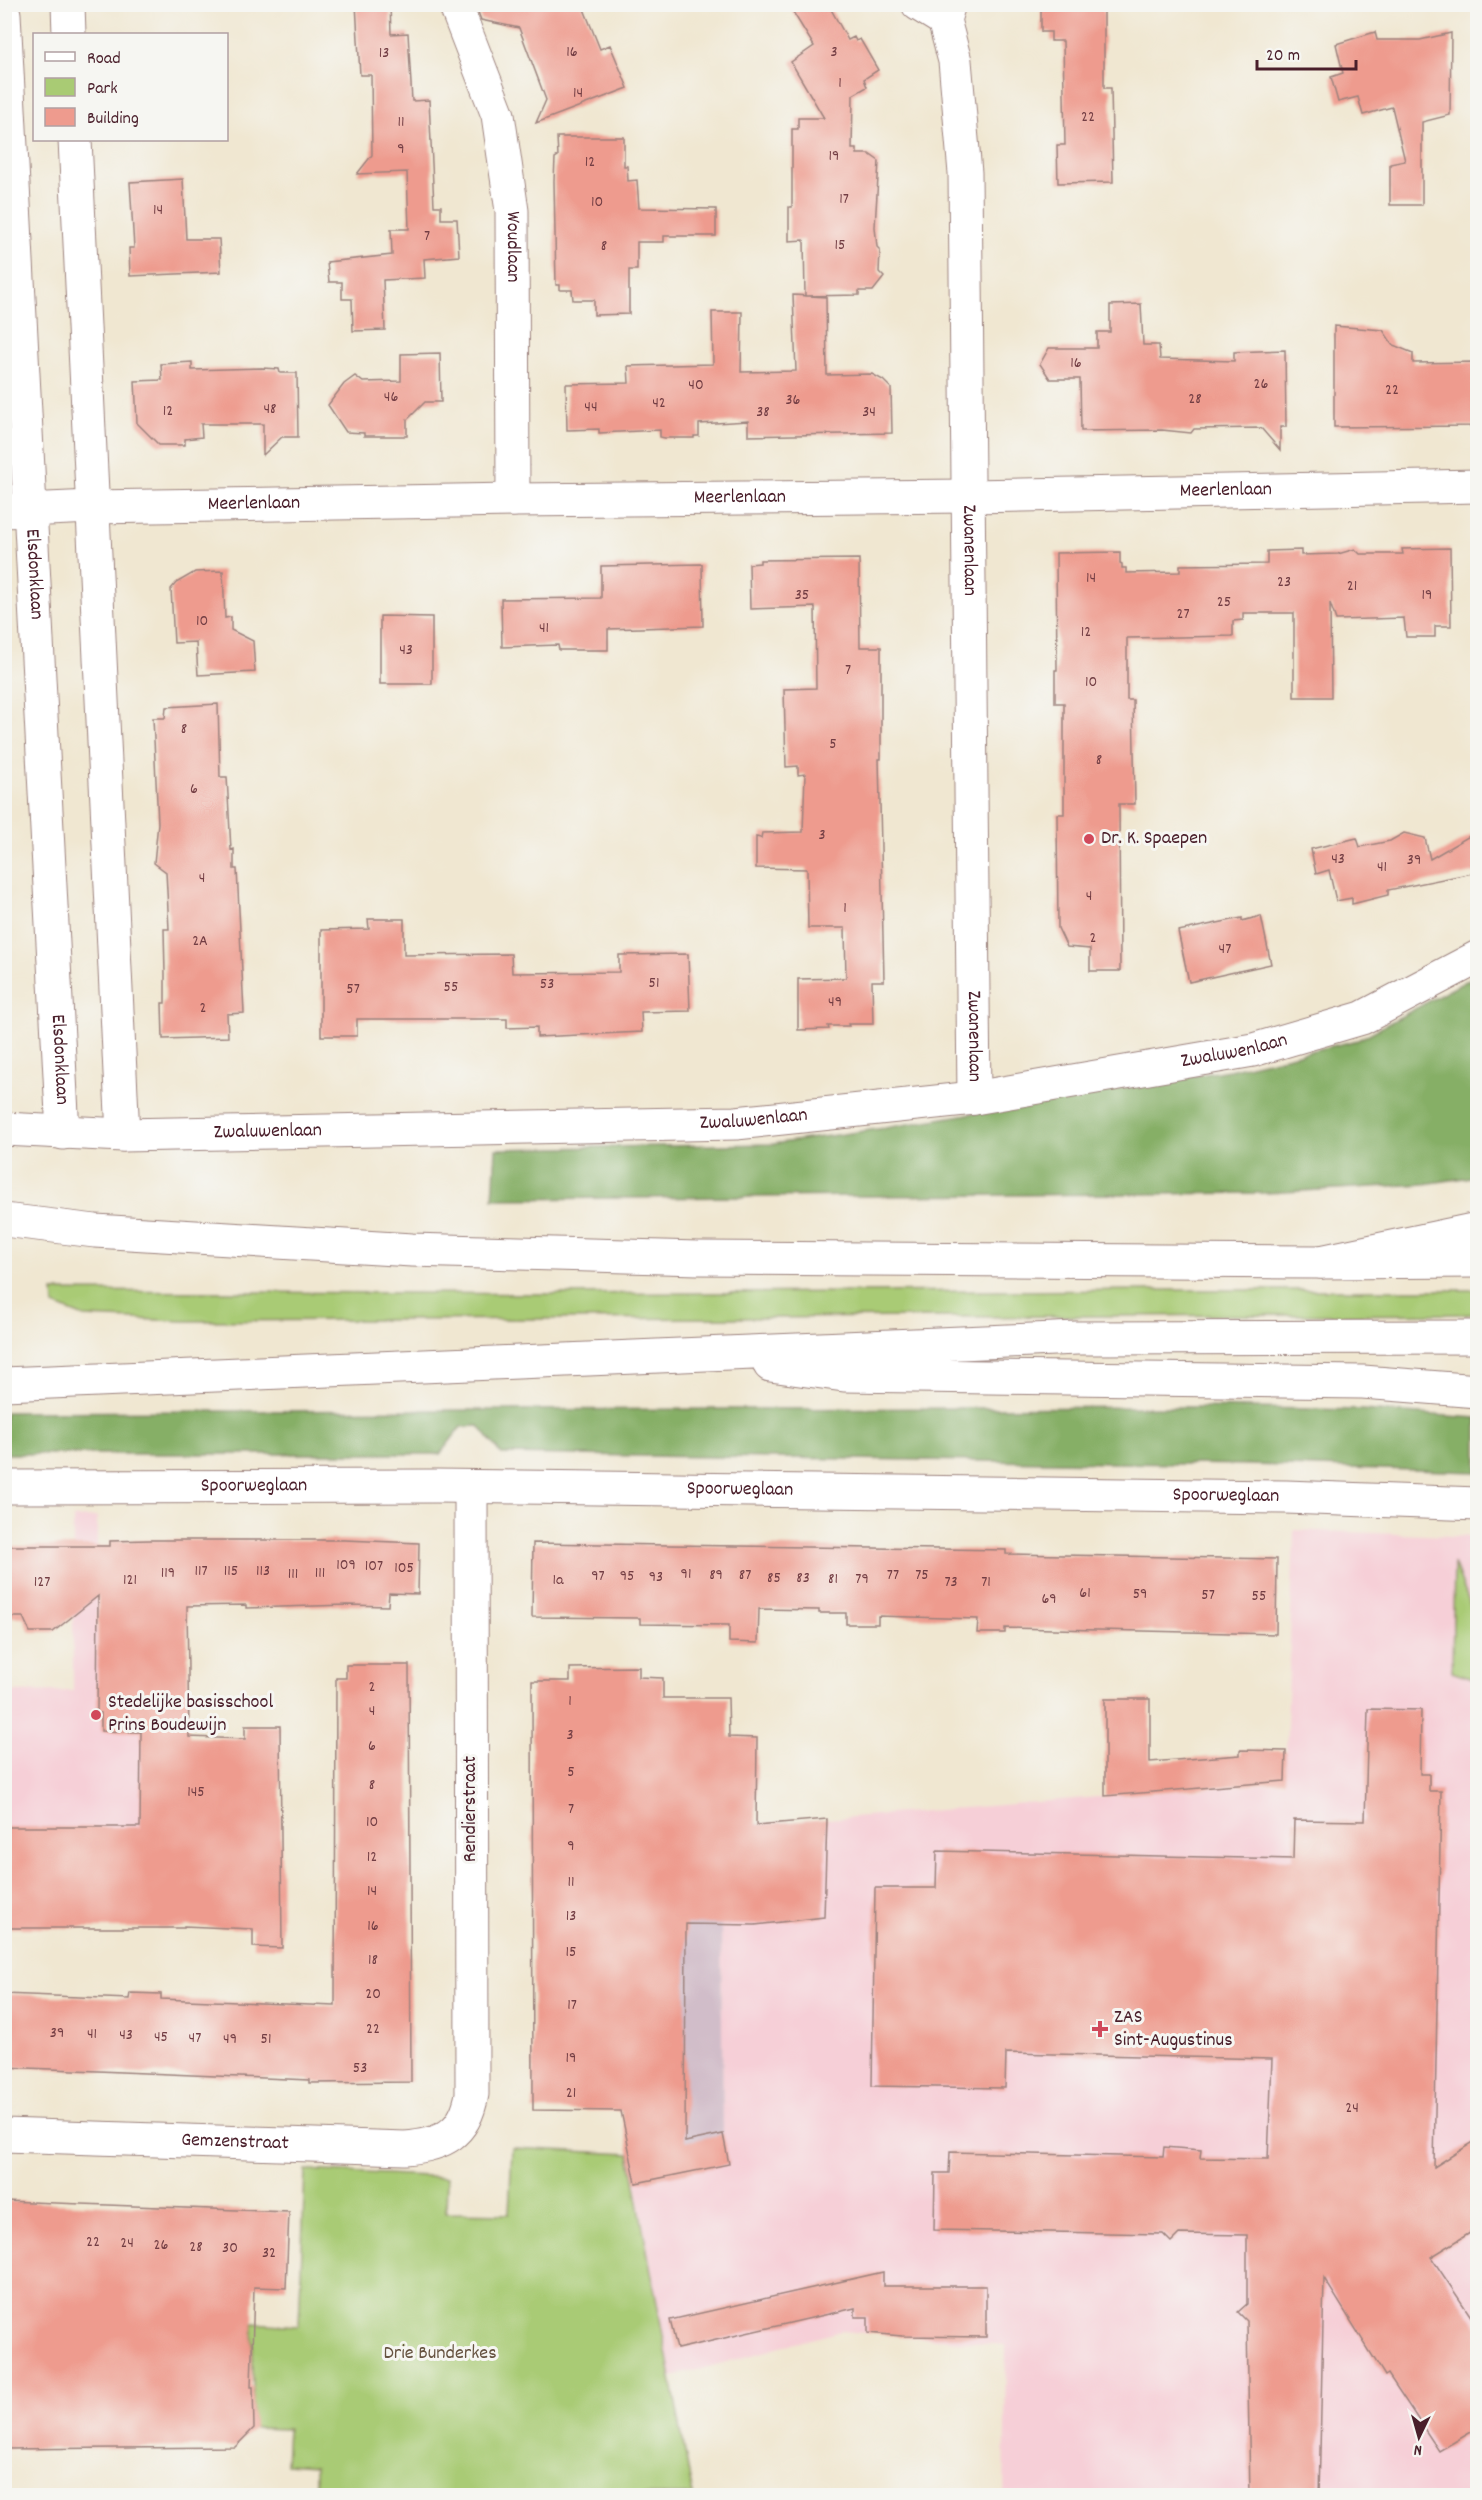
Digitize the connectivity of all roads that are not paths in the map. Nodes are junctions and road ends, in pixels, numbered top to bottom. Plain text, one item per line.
1 (68, 4) edge
2 (455, 4) edge
3 (937, 10) edge
4 (4, 14) edge
5 (69, 33) edge
6 (75, 141) edge
7 (1478, 486) edge
8 (969, 496) junction
9 (513, 500) junction
10 (93, 507) junction
11 (17, 511) edge
12 (1478, 957) edge
13 (974, 1098) junction
14 (4, 1129) edge
15 (63, 1133) junction
16 (123, 1135) junction
17 (4, 1220) edge
18 (1478, 1229) edge
19 (1478, 1261) edge
20 (1321, 1262) junction
21 (1478, 1337) edge
22 (682, 1353) junction
23 (4, 1384) edge
24 (1478, 1390) edge
25 (4, 1487) edge
26 (471, 1487) junction
27 (1478, 1504) edge
28 (459, 2129) joint
29 (4, 2134) edge

1 - 5 main road
2 - 9 main road, Woudlaan
3 - 8 main road, Zwanenlaan
4 - 11 main road, Elsdonklaan
6 - 10 main road
7 - 8 main road, Meerlenlaan
8 - 9 main road, Meerlenlaan
8 - 13 main road, Zwanenlaan
9 - 10 main road, Meerlenlaan
10 - 11 main road, Meerlenlaan
10 - 16 main road
11 - 15 main road, Elsdonklaan
12 - 13 main road, Zwaluwenlaan
13 - 16 main road, Zwaluwenlaan
14 - 15 main road, Zwaluwenlaan
15 - 16 main road, Zwaluwenlaan
17 - 20 main road
18 - 20 main road
19 - 20 main road
21 - 22 main road
22 - 23 main road
22 - 24 main road
25 - 26 main road, Spoorweglaan
26 - 27 main road, Spoorweglaan
26 - 28 main road, Rendierstraat
28 - 29 main road, Gemzenstraat

